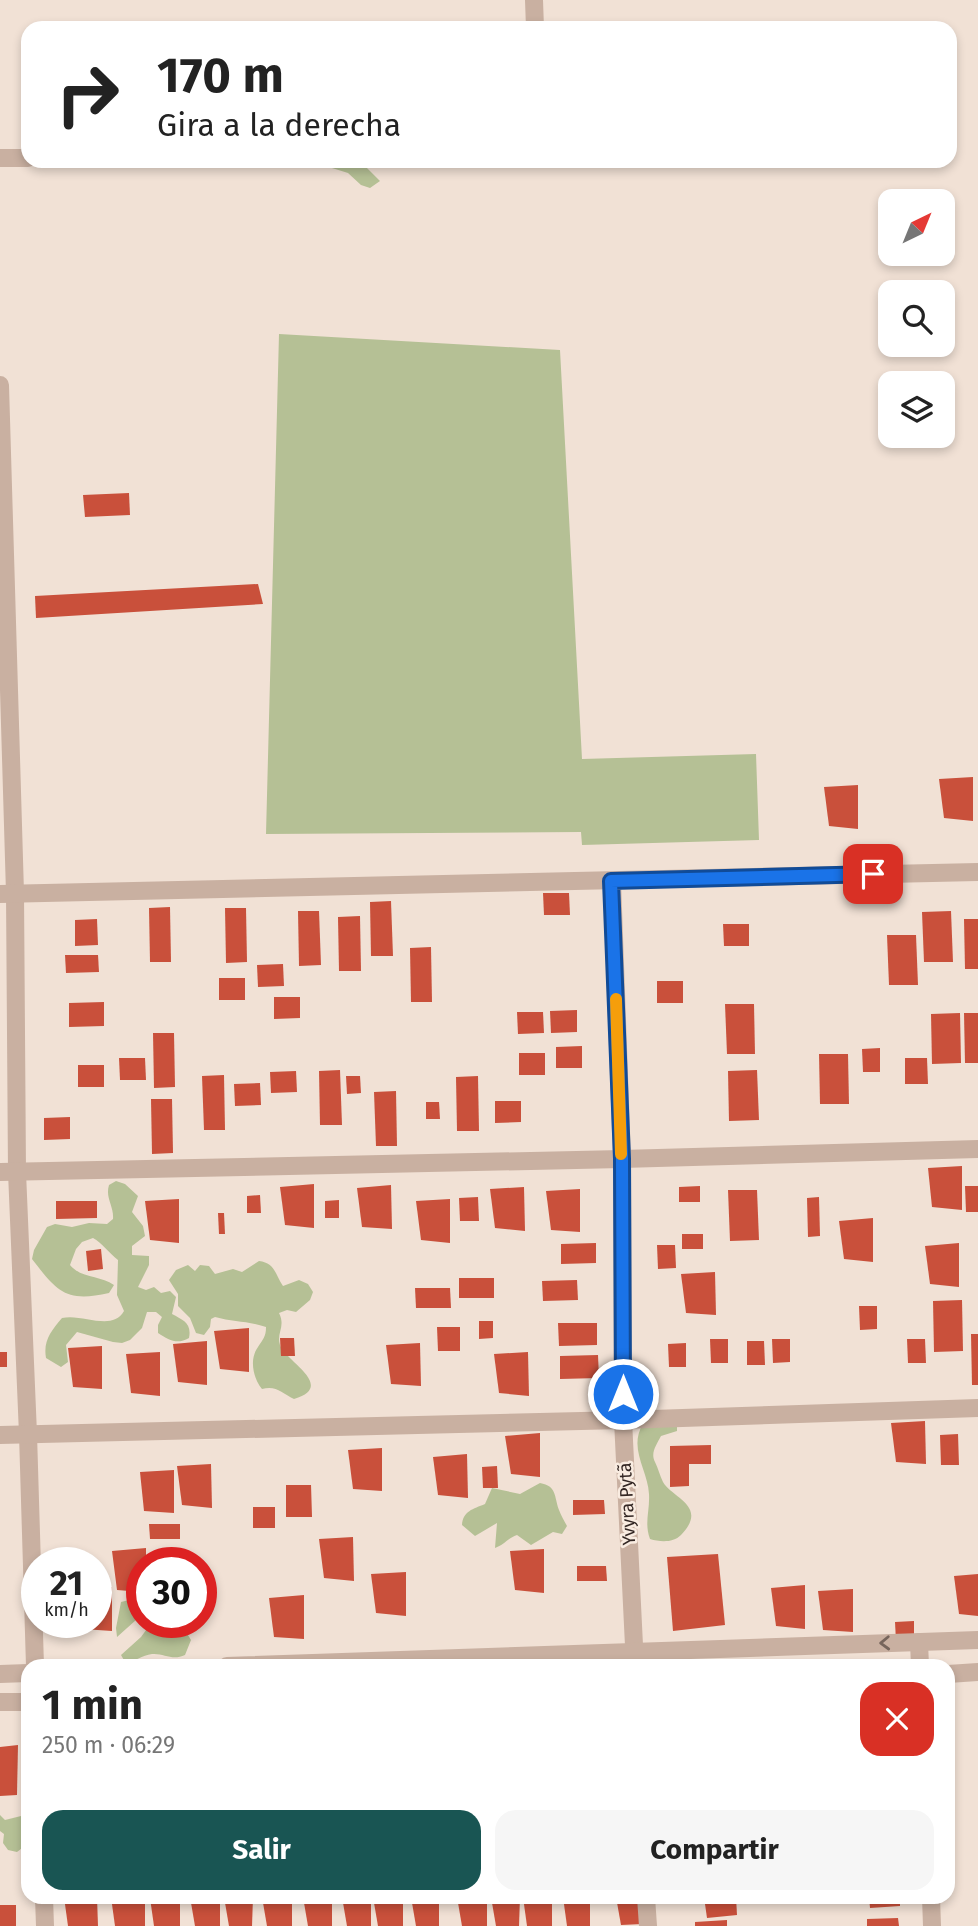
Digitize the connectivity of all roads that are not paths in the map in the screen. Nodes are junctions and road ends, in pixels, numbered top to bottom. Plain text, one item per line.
1 (534, 0) edge
2 (535, 21) edge
3 (0, 158) edge
4 (21, 158) edge
5 (0, 385) edge
6 (0, 397) edge
7 (4, 643) edge
8 (978, 872) edge
9 (611, 881) junction
10 (8, 894) edge
11 (978, 1149) edge
12 (622, 1159) junction
13 (8, 1172) edge
14 (978, 1408) edge
15 (623, 1420) junction
16 (28, 1434) junction
17 (0, 1435) edge
18 (978, 1640) edge
19 (919, 1642) junction
20 (35, 1659) edge
21 (635, 1659) edge
22 (920, 1659) edge
23 (978, 1672) edge
24 (21, 1673) edge
25 (0, 1674) edge
26 (955, 1674) edge
27 (0, 1702) edge
28 (21, 1702) edge
29 (44, 1904) edge
30 (646, 1904) edge
31 (931, 1904) edge
32 (45, 1926) edge
33 (648, 1926) edge
34 (932, 1926) edge

1 - 2 street
3 - 4 street
5 - 6 street
6 - 7 street
7 - 10 street
8 - 9 street
9 - 10 street
9 - 12 street, Yvyra Pytã
10 - 13 street
11 - 12 street
12 - 13 street
12 - 15 street, Yvyra Pytã
13 - 16 street
14 - 15 street
15 - 16 street
15 - 21 street, Yvyra Pytã
16 - 17 street
16 - 20 street
18 - 19 street
19 -> 21 street
19 - 22 street
23 - 26 street
24 - 25 street
27 - 28 street
29 - 32 street
30 - 33 street
31 - 34 street

